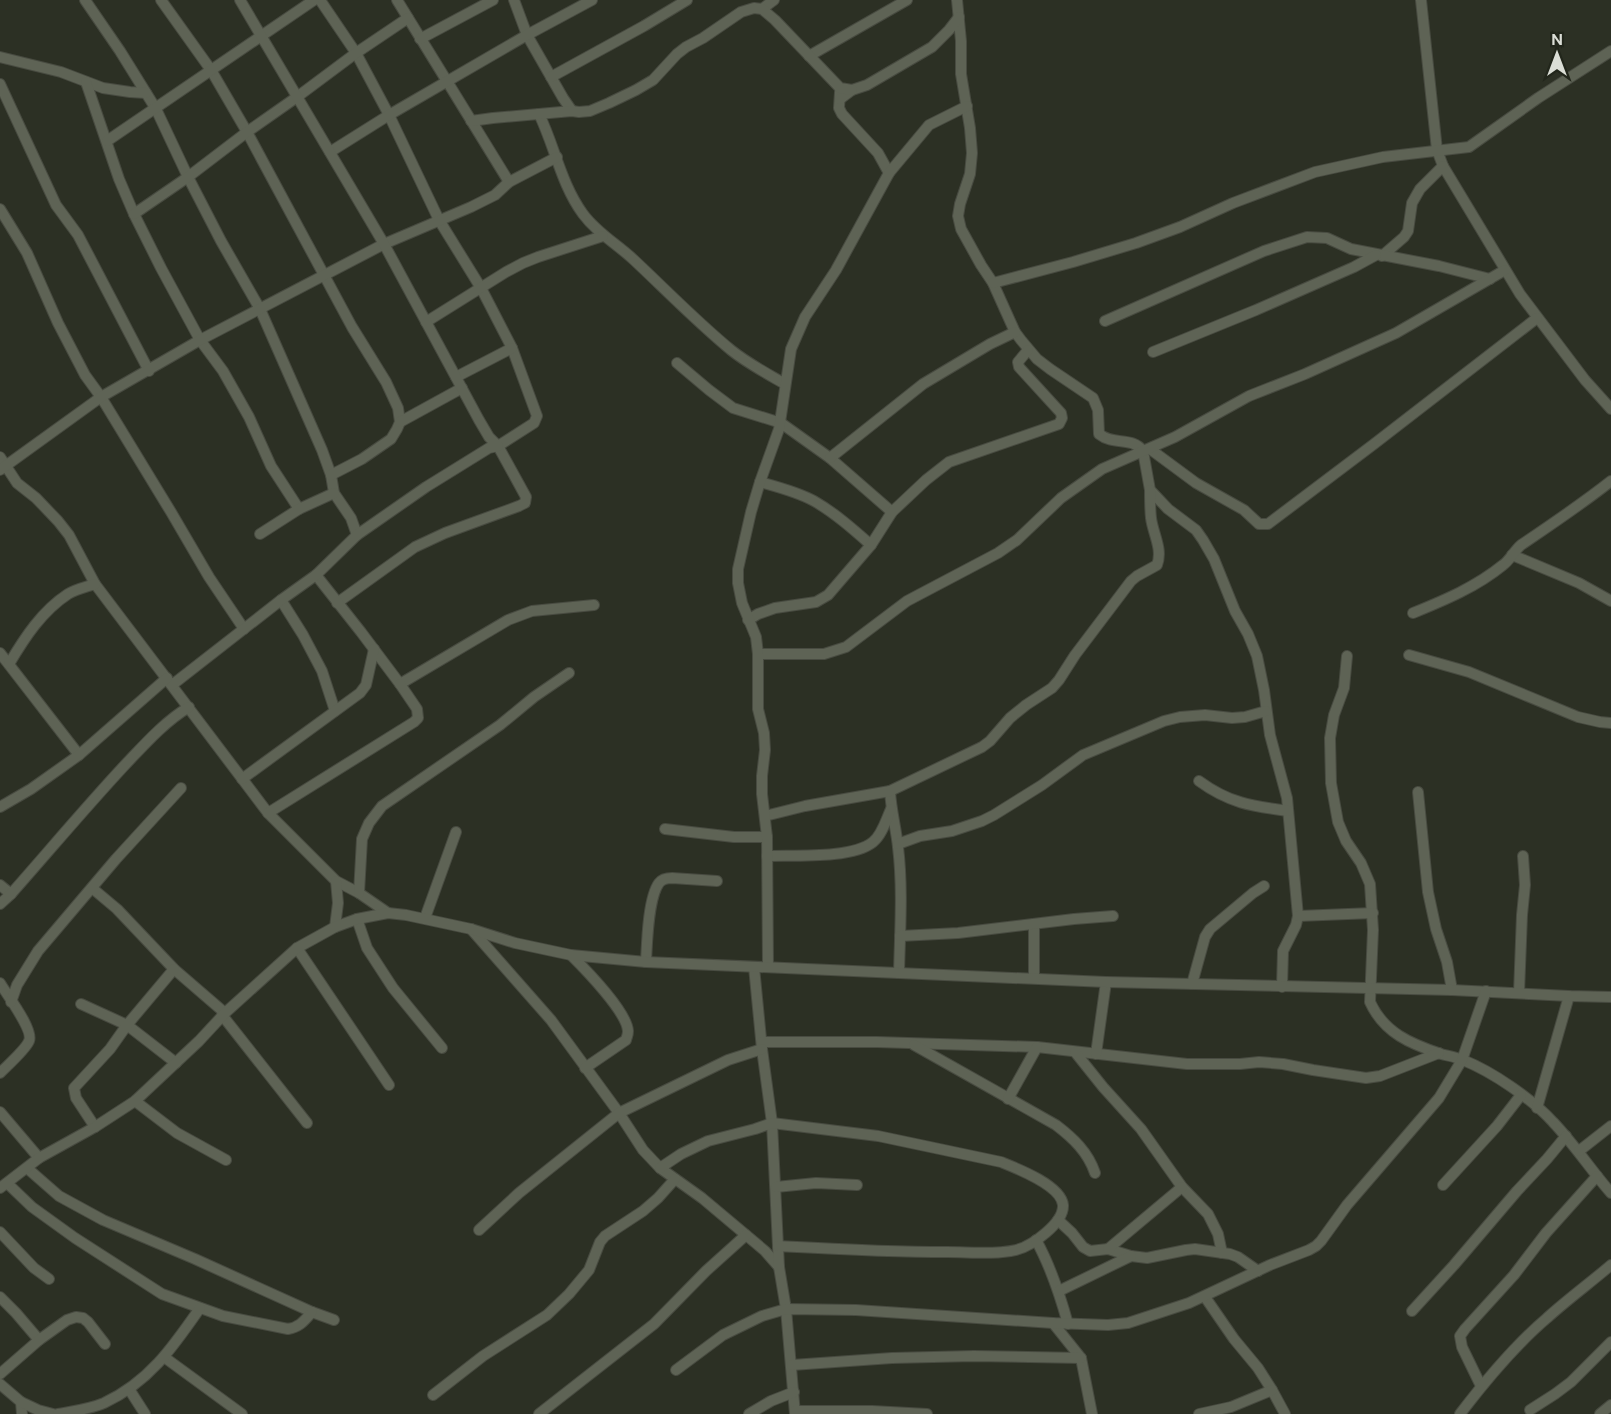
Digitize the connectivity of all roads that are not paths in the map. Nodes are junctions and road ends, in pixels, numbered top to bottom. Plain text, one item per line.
1 (85, 0) edge
2 (161, 0) edge
3 (240, 0) edge
4 (314, 0) edge
5 (320, 0) edge
6 (397, 0) edge
7 (493, 0) edge
8 (514, 0) edge
9 (592, 0) edge
10 (687, 0) edge
11 (774, 0) edge
12 (906, 0) edge
13 (957, 0) edge
14 (1421, 0) edge
15 (755, 6) edge
16 (959, 17) junction
17 (408, 18) junction
18 (527, 35) junction
19 (261, 36) junction
20 (420, 39) junction
21 (1611, 51) edge
22 (356, 53) junction
23 (809, 56) junction
24 (0, 57) edge
25 (211, 70) junction
26 (551, 77) junction
27 (86, 82) junction
28 (448, 82) junction
29 (0, 84) edge
30 (146, 93) junction
31 (840, 94) junction
32 (297, 97) junction
33 (967, 106) junction
34 (156, 109) junction
35 (572, 111) junction
36 (539, 114) junction
37 (389, 115) junction
38 (471, 121) junction
39 (247, 132) junction
40 (107, 141) junction
41 (1437, 150) junction
42 (330, 152) junction
43 (557, 157) junction
44 (1443, 166) junction
45 (889, 173) junction
46 (188, 177) junction
47 (509, 182) junction
48 (0, 208) edge
49 (134, 214) junction
50 (439, 220) junction
51 (603, 236) junction
52 (384, 244) junction
53 (1379, 255) junction
54 (1505, 270) junction
55 (325, 275) junction
56 (1490, 279) junction
57 (993, 283) junction
58 (481, 288) junction
59 (261, 309) junction
60 (1537, 318) junction
61 (1105, 321) dead end
62 (426, 322) junction
63 (1015, 332) junction
64 (200, 340) junction
65 (512, 348) junction
66 (1028, 350) junction
67 (1153, 352) dead end
68 (677, 363) dead end
69 (149, 371) junction
70 (456, 377) junction
71 (785, 384) junction
72 (462, 388) junction
73 (101, 397) junction
74 (1611, 409) edge
75 (400, 422) junction
76 (781, 423) junction
77 (498, 446) junction
78 (1147, 450) junction
79 (830, 458) junction
80 (2, 464) edge
81 (331, 476) junction
82 (1611, 481) edge
83 (760, 482) junction
84 (1150, 490) junction
85 (334, 493) junction
86 (299, 509) junction
87 (892, 512) junction
88 (260, 534) dead end
89 (357, 535) junction
90 (872, 545) junction
91 (1512, 555) junction
92 (316, 575) junction
93 (95, 584) junction
94 (281, 600) junction
95 (1611, 601) edge
96 (337, 603) junction
97 (594, 605) dead end
98 (1413, 613) dead end
99 (748, 620) junction
100 (244, 629) junction
101 (374, 649) junction
102 (0, 653) edge
103 (758, 654) junction
104 (1409, 655) dead end
105 (1347, 656) dead end
106 (9, 664) junction
107 (569, 673) dead end
108 (170, 682) junction
109 (400, 684) junction
110 (189, 707) junction
111 (335, 711) junction
112 (1266, 711) junction
113 (1611, 723) edge
114 (79, 755) junction
115 (242, 779) junction
116 (1199, 781) dead end
117 (182, 788) dead end
118 (890, 791) junction
119 (1418, 792) dead end
120 (0, 807) edge
121 (891, 809) junction
122 (1288, 811) junction
123 (268, 813) junction
124 (765, 816) junction
125 (665, 829) dead end
126 (456, 832) dead end
127 (767, 837) junction
128 (898, 844) junction
129 (767, 856) junction
130 (1523, 856) dead end
131 (717, 880) dead end
132 (336, 881) junction
133 (0, 885) edge
134 (1264, 886) dead end
135 (92, 888) junction
136 (359, 893) junction
137 (11, 894) junction
138 (0, 904) edge
139 (388, 913) junction
140 (1373, 913) junction
141 (1113, 916) dead end
142 (1298, 916) junction
143 (425, 918) junction
144 (357, 919) junction
145 (1035, 924) junction
146 (335, 927) junction
147 (471, 929) junction
148 (900, 936) junction
149 (297, 948) junction
150 (571, 955) junction
151 (646, 962) junction
152 (754, 967) junction
153 (768, 967) junction
154 (174, 969) junction
155 (899, 973) junction
156 (1035, 978) junction
157 (1106, 982) junction
158 (0, 983) edge
159 (1192, 984) junction
160 (1282, 987) junction
161 (1370, 988) junction
162 (1452, 990) junction
163 (1486, 992) junction
164 (1519, 993) junction
165 (1569, 996) junction
166 (1611, 997) edge
167 (11, 1002) junction
168 (81, 1004) dead end
169 (224, 1014) junction
170 (127, 1025) junction
171 (911, 1044) junction
172 (762, 1046) junction
173 (1037, 1047) junction
174 (442, 1048) dead end
175 (1075, 1052) junction
176 (1439, 1053) junction
177 (1096, 1054) junction
178 (1462, 1060) junction
179 (176, 1063) junction
180 (585, 1068) junction
181 (0, 1073) edge
182 (389, 1085) dead end
183 (1521, 1095) junction
184 (1008, 1099) junction
185 (135, 1101) junction
186 (1538, 1108) junction
187 (0, 1112) edge
188 (619, 1113) junction
189 (307, 1123) dead end
190 (772, 1123) junction
191 (1611, 1126) edge
192 (95, 1127) junction
193 (1566, 1136) junction
194 (1579, 1151) junction
195 (39, 1158) junction
196 (226, 1160) dead end
197 (27, 1168) junction
198 (660, 1168) junction
199 (1095, 1173) dead end
200 (1598, 1176) junction
201 (675, 1179) junction
202 (3, 1185) edge
203 (857, 1185) dead end
204 (1443, 1185) dead end
205 (776, 1187) junction
206 (1182, 1187) junction
207 (1609, 1188) edge
208 (1058, 1220) junction
209 (479, 1230) dead end
210 (0, 1232) edge
211 (746, 1235) junction
212 (1036, 1240) junction
213 (778, 1246) junction
214 (1108, 1249) junction
215 (1222, 1253) junction
216 (1131, 1256) junction
217 (1611, 1264) edge
218 (780, 1267) junction
219 (1258, 1271) junction
220 (49, 1279) dead end
221 (1059, 1291) junction
222 (0, 1297) edge
223 (1204, 1297) junction
224 (200, 1308) junction
225 (786, 1309) junction
226 (1412, 1311) dead end
227 (312, 1312) junction
228 (334, 1320) dead end
229 (1053, 1323) junction
230 (1068, 1324) junction
231 (39, 1340) junction
232 (1611, 1342) edge
233 (105, 1344) dead end
234 (164, 1357) junction
235 (1081, 1358) junction
236 (792, 1365) junction
237 (676, 1370) dead end
238 (0, 1374) edge
239 (0, 1384) edge
240 (1481, 1386) junction
241 (129, 1389) junction
242 (1272, 1390) junction
243 (794, 1392) junction
244 (434, 1395) dead end
245 (1611, 1405) edge
246 (1530, 1410) dead end
247 (21, 1411) edge
248 (795, 1413) edge
249 (53, 1414) edge
250 (58, 1414) edge
251 (145, 1414) edge
252 (242, 1414) edge
253 (539, 1414) edge
254 (749, 1414) edge
255 (927, 1414) edge
256 (1092, 1414) edge
257 (1199, 1414) edge
258 (1285, 1414) edge
259 (1460, 1414) edge
260 (1600, 1414) edge

1 - 30 street
2 - 25 street
3 - 19 street
4 - 19 street
5 - 22 street
6 - 17 street
7 - 20 street
8 - 18 street
9 - 18 street
10 - 26 street
11 - 15 street
12 - 23 street
13 - 16 street
14 - 41 street
15 - 23 street
15 - 35 street
16 - 31 street
16 - 33 street
17 - 20 street
17 - 22 street
18 - 26 street
18 - 28 street
19 - 25 street
19 - 32 street
20 - 28 street
21 - 41 street
22 - 32 street
22 - 37 street
23 - 31 street
24 - 27 street
25 - 34 street
25 - 39 street
26 - 35 street
27 - 30 street
27 - 40 street
28 - 37 street
28 - 38 street
29 - 69 street
30 - 34 street
31 - 45 street
32 - 39 street
32 - 42 street
33 - 45 street
33 - 57 street
34 - 40 street
34 - 46 street
35 - 36 street
36 - 38 street
36 - 43 street
37 - 42 street
37 - 50 street
38 - 47 street
39 - 46 street
39 - 55 street
40 - 49 street
41 - 44 street
41 - 57 street
42 - 52 street
43 - 47 street
43 - 51 street
44 - 53 street
44 - 54 street
45 - 71 street
46 - 49 street
46 - 59 street
47 - 50 street
48 - 73 street
49 - 64 street
50 - 52 street
50 - 58 street
51 - 58 street
51 - 71 street
52 - 55 street
52 - 62 street
53 - 56 street
53 - 61 street
53 - 67 street
54 - 56 street
54 - 60 street
55 - 59 street
55 - 75 street
56 - 78 street
57 - 63 street
58 - 62 street
58 - 65 street
59 - 64 street
59 - 81 street
60 - 74 street
60 - 78 street
62 - 70 street
63 - 66 street
63 - 79 street
64 - 69 street
64 - 86 street
65 - 70 street
65 - 77 street
66 - 78 street
66 - 87 street
68 - 76 street
69 - 73 street
70 - 72 street
71 - 76 street
72 - 75 street
72 - 77 street
73 - 80 street
73 - 100 street
75 - 81 street
76 - 79 street
76 - 83 street
77 - 89 street
77 - 96 street
78 - 84 street
78 - 103 street
79 - 87 street
80 - 93 street
81 - 85 street
82 - 91 street
83 - 90 street
83 - 99 street
84 - 112 street
84 - 118 street
85 - 86 street
85 - 89 street
86 - 88 street
87 - 90 street
89 - 92 street
90 - 99 street
91 - 95 street
91 - 98 street
92 - 94 street
92 - 96 street
93 - 106 street
93 - 108 street
94 - 100 street
94 - 111 street
96 - 101 street
97 - 109 street
99 - 103 street
100 - 108 street
101 - 109 street
101 - 111 street
102 - 106 street
103 - 124 street
104 - 113 street
105 - 140 street
106 - 114 street
107 - 136 street
108 - 110 street
108 - 114 street
109 - 123 street
110 - 115 street
110 - 137 street
111 - 115 street
112 - 122 street
112 - 128 street
114 - 120 street
115 - 123 street
116 - 122 street
117 - 135 street
118 - 121 street
118 - 124 street
119 - 162 street
121 - 128 street
121 - 129 street
122 - 142 street
123 - 132 street
124 - 127 street
125 - 127 street
126 - 143 street
127 - 129 street
128 - 148 street
129 - 153 street
130 - 164 street
131 - 151 street
132 - 136 street
132 - 146 street
133 - 137 street
134 - 159 street
135 - 154 street
135 - 167 street
136 - 139 street
137 - 138 street
139 - 143 street
139 - 144 street
140 - 142 street
140 - 161 street
141 - 145 street
142 - 160 street
143 - 147 street
144 - 146 street
144 - 174 street
145 - 148 street
145 - 156 street
146 - 149 street
147 - 150 street
147 - 180 street
148 - 155 street
149 - 169 street
149 - 182 street
150 - 151 street
150 - 180 street
151 - 152 street
152 - 153 street
152 - 172 street
153 - 155 street
154 - 169 street
154 - 170 street
155 - 156 street
156 - 157 street
157 - 159 street
157 - 177 street
158 - 167 street
159 - 160 street
160 - 161 street
161 - 162 street
161 - 176 street
162 - 163 street
163 - 164 street
163 - 178 street
164 - 165 street
165 - 166 street
165 - 186 street
167 - 181 street
168 - 170 street
169 - 179 street
169 - 189 street
170 - 179 street
170 - 192 street
171 - 172 street
171 - 173 street
171 - 184 street
172 - 188 street
172 - 190 street
173 - 175 street
173 - 184 street
175 - 177 street
175 - 206 street
176 - 177 street
176 - 178 street
178 - 183 street
178 - 219 street
179 - 185 street
180 - 188 street
183 - 186 street
183 - 204 street
184 - 199 street
185 - 192 street
185 - 196 street
186 - 193 street
187 - 195 street
188 - 198 street
188 - 209 street
190 - 198 street
190 - 205 street
190 - 208 street
191 - 194 street
192 - 195 street
193 - 194 street
193 - 226 street
194 - 200 street
195 - 197 street
197 - 202 street
197 - 227 street
198 - 201 street
200 - 207 street
200 - 240 street
201 - 211 street
201 - 244 street
202 - 224 street
203 - 205 street
205 - 213 street
206 - 214 street
206 - 215 street
208 - 212 street
208 - 214 street
210 - 220 street
211 - 218 street
211 - 253 street
212 - 213 street
212 - 221 street
213 - 218 street
214 - 216 street
215 - 216 street
215 - 219 street
216 - 221 street
217 - 240 street
218 - 225 street
219 - 223 street
221 - 230 street
222 - 231 street
223 - 230 street
223 - 242 street
224 - 227 street
224 - 234 street
225 - 229 street
225 - 236 street
225 - 237 street
227 - 228 street
229 - 230 street
229 - 235 street
231 - 233 street
231 - 238 street
232 - 246 street
234 - 241 street
234 - 252 street
235 - 236 street
235 - 256 street
236 - 243 street
239 - 247 street
240 - 259 street
241 - 250 street
241 - 251 street
242 - 257 street
242 - 258 street
243 - 248 street
243 - 254 street
245 - 260 street
247 - 249 street
248 - 255 street

